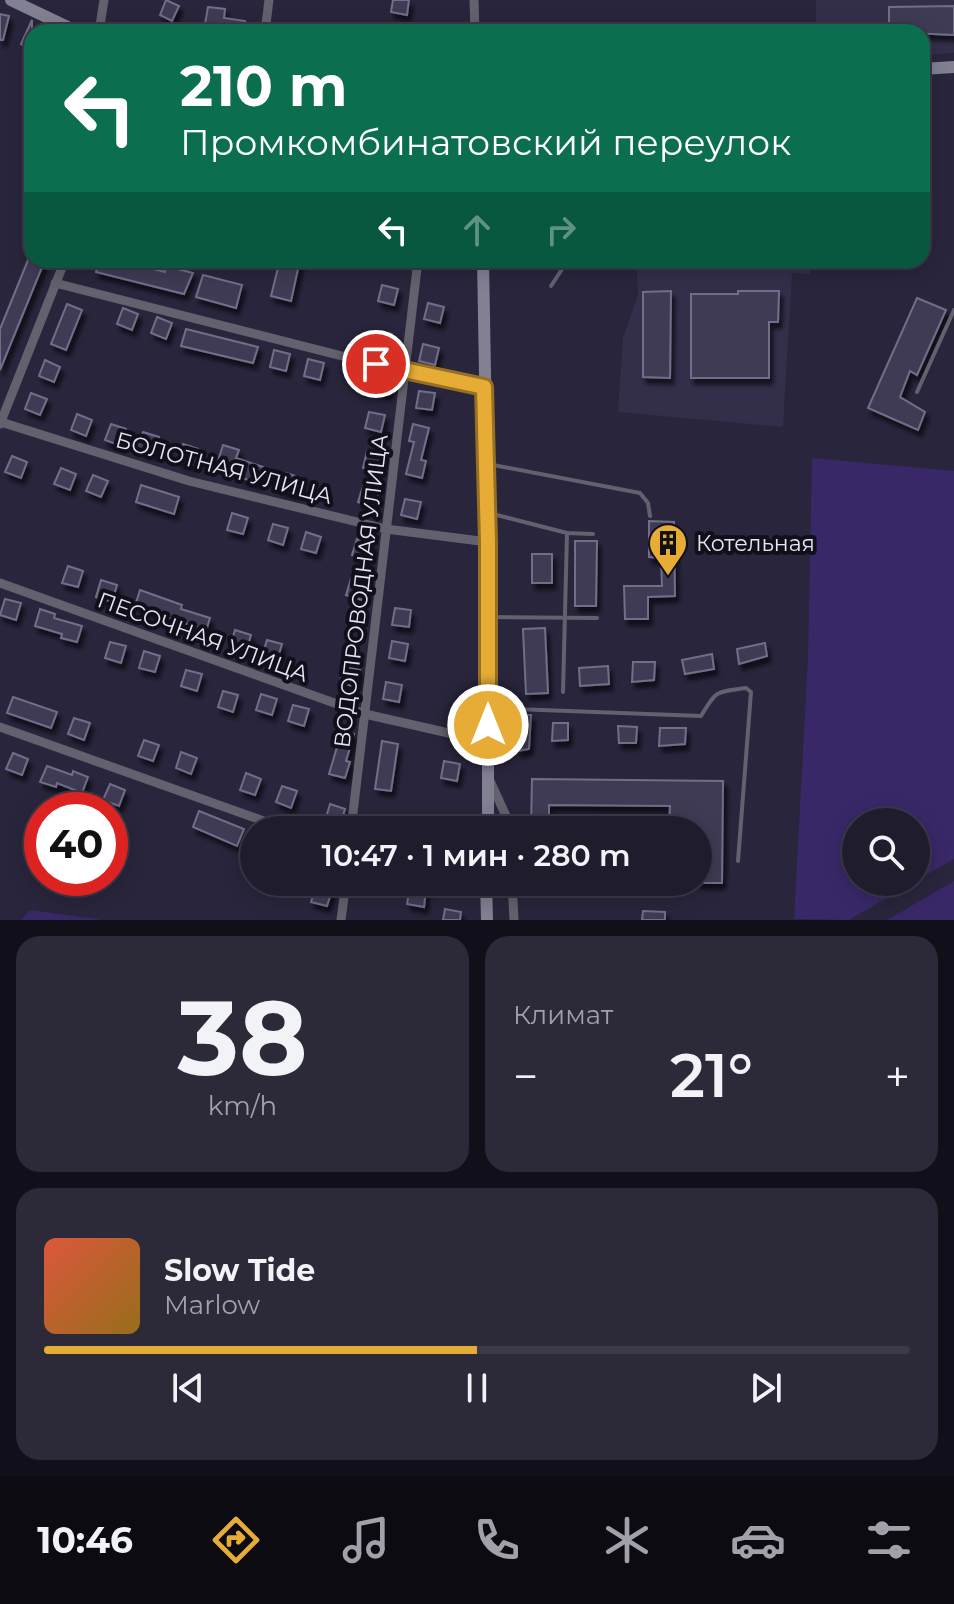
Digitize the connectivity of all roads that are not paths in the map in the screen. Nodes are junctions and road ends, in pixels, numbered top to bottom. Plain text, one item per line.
1 (11, 0) edge
2 (104, 0) edge
3 (269, 0) edge
4 (474, 0) edge
5 (61, 24) edge
6 (100, 24) edge
7 (266, 24) edge
8 (475, 24) edge
9 (954, 67) edge
10 (930, 68) edge
11 (62, 268) edge
12 (417, 268) edge
13 (483, 268) edge
14 (563, 268) edge
15 (55, 283) junction
16 (551, 286) dead end
17 (954, 310) edge
18 (405, 372) junction
19 (484, 387) junction
20 (917, 392) dead end
21 (0, 423) edge
22 (485, 464) junction
23 (487, 512) junction
24 (650, 516) dead end
25 (386, 529) junction
26 (567, 533) junction
27 (593, 534) dead end
28 (488, 542) junction
29 (0, 583) edge
30 (488, 617) junction
31 (565, 617) junction
32 (597, 618) dead end
33 (563, 692) dead end
34 (487, 708) junction
35 (365, 714) junction
36 (0, 727) edge
37 (488, 742) junction
38 (490, 780) junction
39 (250, 816) edge
40 (353, 816) edge
41 (489, 816) edge
42 (506, 816) edge
43 (738, 861) dead end
44 (344, 896) edge
45 (484, 896) edge
46 (513, 896) edge
47 (341, 920) edge
48 (487, 920) edge
49 (514, 920) edge

1 - 5 street
2 - 6 street
3 - 7 street
4 - 8 street
9 - 10 street
11 - 15 street
12 - 18 street, ВОДОПРОВОДНАЯ УЛИЦА
13 - 19 street
14 - 16 lane
15 - 18 street
15 - 21 street
17 - 20 lane
18 - 19 street
18 - 25 street, ВОДОПРОВОДНАЯ УЛИЦА
19 - 22 street
21 - 25 street, БОЛОТНАЯ УЛИЦА
22 - 23 street
22 - 24 lane
23 - 26 lane
23 - 28 street
25 - 28 street, БОЛОТНАЯ УЛИЦА
25 - 35 street, ВОДОПРОВОДНАЯ УЛИЦА
26 - 27 lane
26 - 31 lane
28 - 30 street
29 - 35 street, ПЕСОЧНАЯ УЛИЦА
30 - 31 lane
30 - 34 street
31 - 32 lane
31 - 33 lane
34 - 37 street
34 - 43 lane
35 - 37 street, ПЕСОЧНАЯ УЛИЦА
35 - 40 street, ВОДОПРОВОДНАЯ УЛИЦА
36 - 39 street
37 - 38 street
38 - 41 street
38 - 42 street
44 - 47 street
45 - 48 street
46 - 49 street

